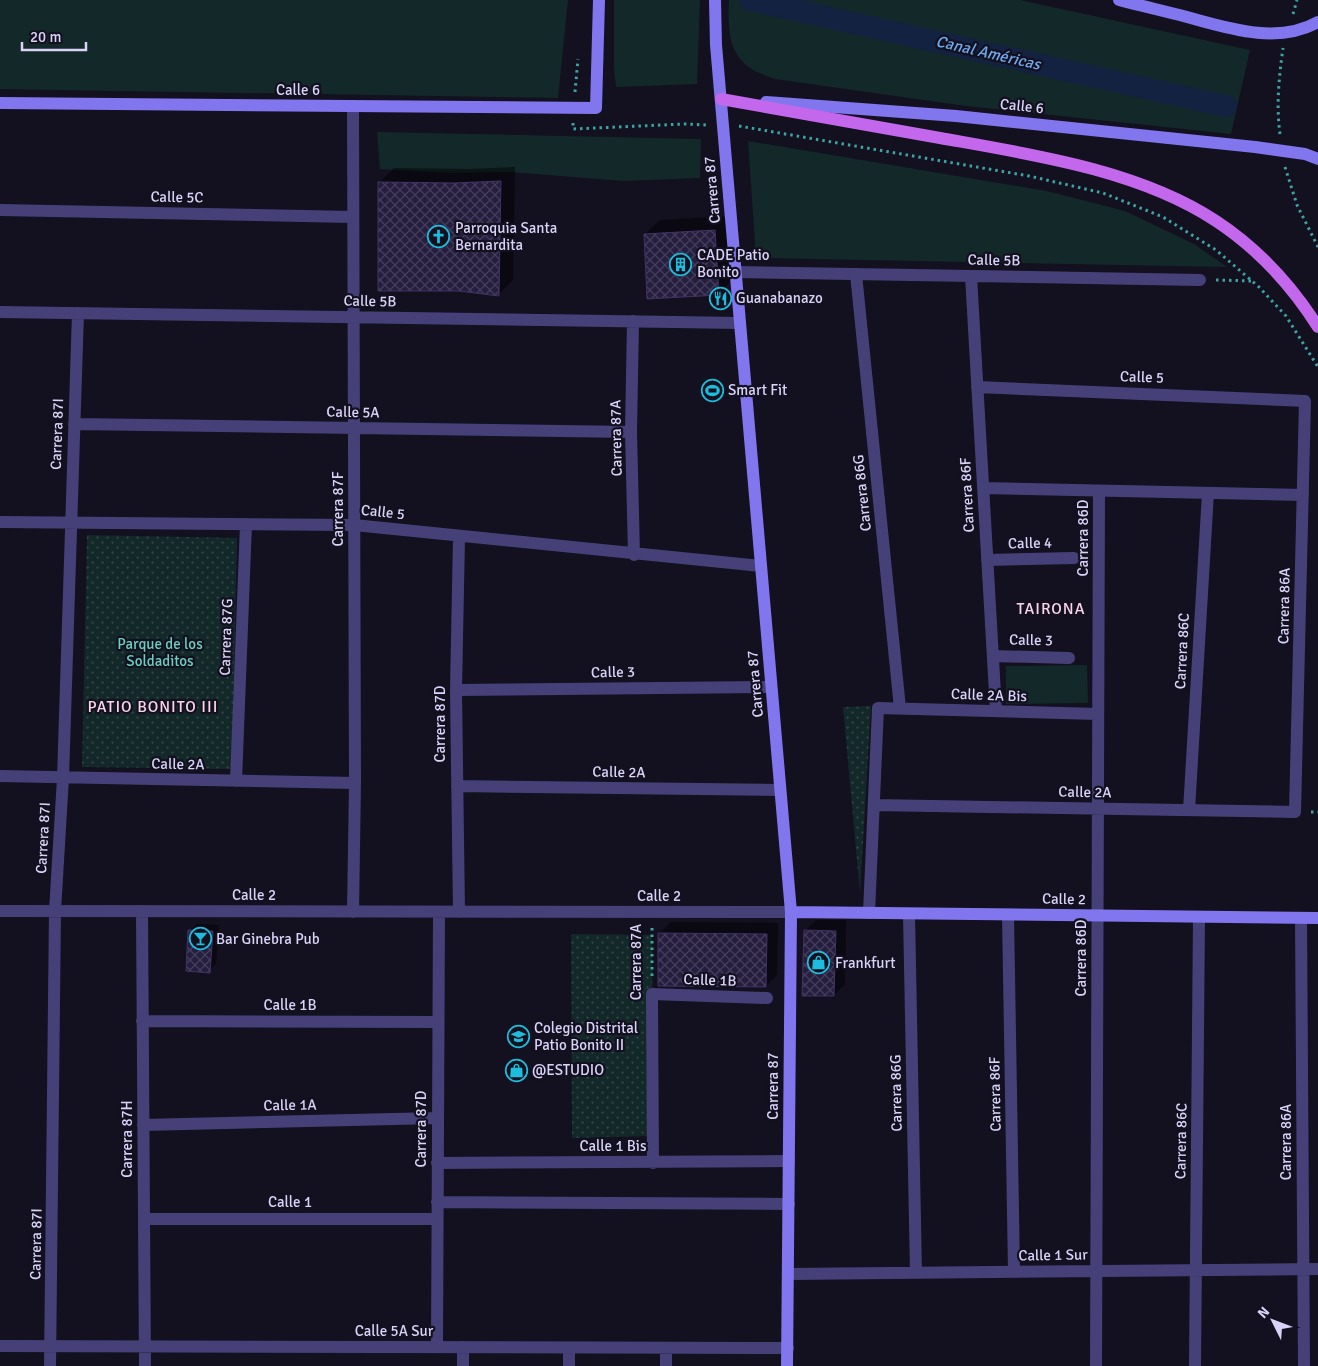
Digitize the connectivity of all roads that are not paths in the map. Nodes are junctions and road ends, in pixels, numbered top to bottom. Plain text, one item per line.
1 (715, 0) edge
2 (1119, 0) edge
3 (599, 2) edge
4 (1318, 22) edge
5 (721, 99) junction
6 (0, 103) edge
7 (353, 106) junction
8 (1318, 159) edge
9 (0, 210) edge
10 (353, 217) junction
11 (736, 272) junction
12 (856, 274) junction
13 (971, 276) junction
14 (1200, 280) road end
15 (0, 312) edge
16 (78, 313) junction
17 (354, 317) junction
18 (633, 321) junction
19 (740, 323) junction
20 (1318, 327) edge
21 (977, 387) junction
22 (1305, 401) joint
23 (74, 424) junction
24 (354, 428) junction
25 (631, 432) junction
26 (983, 488) junction
27 (1099, 491) junction
28 (1208, 493) junction
29 (1303, 495) junction
30 (0, 522) edge
31 (71, 523) junction
32 (246, 524) junction
33 (354, 525) junction
34 (459, 537) junction
35 (634, 555) junction
36 (1074, 558) dead end
37 (987, 560) junction
38 (761, 566) junction
39 (993, 656) junction
40 (1069, 658) dead end
41 (771, 687) junction
42 (456, 690) junction
43 (900, 708) junction
44 (996, 712) junction
45 (1098, 714) junction
46 (0, 776) edge
47 (63, 778) junction
48 (236, 781) junction
49 (355, 783) junction
50 (457, 786) junction
51 (780, 790) junction
52 (874, 804) junction
53 (1098, 808) junction
54 (1189, 810) junction
55 (1295, 812) joint
56 (0, 911) edge
57 (55, 911) junction
58 (142, 911) junction
59 (353, 912) junction
60 (439, 912) junction
61 (459, 912) junction
62 (791, 912) junction
63 (869, 913) junction
64 (909, 914) junction
65 (1008, 915) junction
66 (1098, 916) junction
67 (1199, 917) junction
68 (1301, 918) junction
69 (1318, 918) edge
70 (652, 994) joint
71 (766, 998) dead end
72 (142, 1021) junction
73 (437, 1022) junction
74 (438, 1118) junction
75 (143, 1125) junction
76 (653, 1162) junction
77 (789, 1162) junction
78 (438, 1163) junction
79 (437, 1202) junction
80 (788, 1204) junction
81 (144, 1219) junction
82 (437, 1219) junction
83 (1303, 1269) junction
84 (1318, 1269) edge
85 (1196, 1270) junction
86 (1096, 1271) junction
87 (1014, 1272) junction
88 (916, 1273) junction
89 (788, 1274) junction
90 (0, 1346) edge
91 (145, 1346) junction
92 (51, 1347) junction
93 (437, 1347) junction
94 (463, 1347) junction
95 (569, 1348) junction
96 (666, 1348) junction
97 (788, 1348) junction
98 (50, 1366) edge
99 (145, 1366) edge
100 (463, 1366) edge
101 (569, 1366) edge
102 (666, 1366) edge
103 (787, 1366) edge
104 (1096, 1366) edge
105 (1195, 1366) edge
106 (1304, 1366) edge

1 - 5 street, Carrera 87
2 - 4 street
3 - 7 street, Calle 6
5 - 8 street, Calle 6
5 - 11 street, Carrera 87
5 - 20 main road
6 - 7 street, Calle 6
7 - 10 street, Carrera 87F
9 - 10 street, Calle 5C
10 - 17 street, Carrera 87F
11 - 12 street, Calle 5B
11 - 19 street, Carrera 87
12 - 13 street, Calle 5B
12 - 43 street, Carrera 86G
13 - 14 street, Calle 5B
13 - 21 street, Carrera 86F
15 - 16 street, Calle 5B
16 - 17 street, Calle 5B
16 - 23 street, Carrera 87I
17 - 18 street, Calle 5B
17 - 24 street, Carrera 87F
18 - 19 street, Calle 5B
18 - 25 street, Carrera 87A
19 - 38 street, Carrera 87
21 - 22 street, Calle 5
21 - 26 street, Carrera 86F
22 - 29 street, Carrera 86A
23 - 24 street, Calle 5A
23 - 31 street, Carrera 87I
24 - 25 street, Calle 5A
24 - 33 street, Carrera 87F
25 - 35 street, Carrera 87A
26 - 27 street
26 - 37 street, Carrera 86F
27 - 28 street
27 - 45 street, Carrera 86D
28 - 29 street
28 - 54 street, Carrera 86C
29 - 55 street, Carrera 86A
30 - 31 street, Calle 5
31 - 32 street, Calle 5
31 - 47 street, Carrera 87I
32 - 33 street, Calle 5
32 - 48 street, Carrera 87G
33 - 34 street, Calle 5
33 - 49 street, Carrera 87F
34 - 35 street, Calle 5
34 - 42 street, Carrera 87D
35 - 38 street, Calle 5
36 - 37 street, Calle 4
37 - 39 street, Carrera 86F
38 - 41 street, Carrera 87
39 - 40 street, Calle 3
39 - 44 street, Carrera 86F
41 - 42 street, Calle 3
41 - 51 street, Carrera 87
42 - 50 street, Carrera 87D
43 - 44 street, Calle 2A Bis
43 - 52 street, Calle 2A Bis
44 - 45 street, Calle 2A Bis
45 - 53 street, Carrera 86D
46 - 47 street, Calle 2A
47 - 48 street, Calle 2A
47 - 57 street, Carrera 87I
48 - 49 street, Calle 2A
49 - 59 street, Carrera 87F
50 - 51 street, Calle 2A
50 - 61 street, Carrera 87D
51 - 62 street, Carrera 87
52 - 53 street, Calle 2A
52 - 63 street
53 - 54 street, Calle 2A
53 - 66 street, Carrera 86D
54 - 55 street, Calle 2A
56 - 57 street, Calle 2
57 - 58 street, Calle 2
57 - 92 street, Carrera 87I
58 - 59 street, Calle 2
58 - 72 street, Carrera 87H
59 - 60 street, Calle 2
60 - 61 street, Calle 2
60 - 73 street, Carrera 87D
61 - 62 street, Calle 2
62 - 63 street, Calle 2
62 - 77 street, Carrera 87
63 - 64 street, Calle 2
64 - 65 street, Calle 2
64 - 88 street, Carrera 86G
65 - 66 street, Calle 2
65 - 87 street, Carrera 86F
66 - 67 street, Calle 2
66 - 86 street, Carrera 86D
67 - 68 street, Calle 2
67 - 85 street, Carrera 86C
68 - 69 street, Calle 2
68 - 83 street, Carrera 86A
70 - 71 street, Calle 1B
70 - 76 street, Carrera 87A
72 - 73 street, Calle 1B
72 - 75 street, Carrera 87H
73 - 74 street, Carrera 87D
74 - 75 street, Calle 1A
74 - 78 street, Carrera 87D
75 - 81 street, Carrera 87H
76 - 77 street, Calle 1 Bis
76 - 78 street, Calle 1 Bis
77 - 80 street, Carrera 87
78 - 79 street, Carrera 87D
79 - 80 street
79 - 82 street, Carrera 87D
80 - 89 street, Carrera 87
81 - 82 street, Calle 1
81 - 91 street, Carrera 87H
82 - 93 street, Carrera 87D
83 - 84 street, Calle 1 Sur
83 - 85 street, Calle 1 Sur
83 - 106 street, Carrera 86A
85 - 86 street, Calle 1 Sur
85 - 105 street, Carrera 86C
86 - 87 street, Calle 1 Sur
86 - 104 street, Carrera 86D
87 - 88 street, Calle 1 Sur
88 - 89 street, Calle 1 Sur
89 - 97 street, Carrera 87
90 - 92 street, Calle 5A Sur
91 - 92 street, Calle 5A Sur
91 - 93 street, Calle 5A Sur
91 - 99 street, Carrera 87H
92 - 98 street, Carrera 87I
93 - 94 street, Calle 5A Sur
94 - 95 street, Calle 5A Sur
94 - 100 street
95 - 96 street, Calle 5A Sur
95 - 101 street
96 - 97 street, Calle 5A Sur
96 - 102 street
97 - 103 street, Carrera 87

